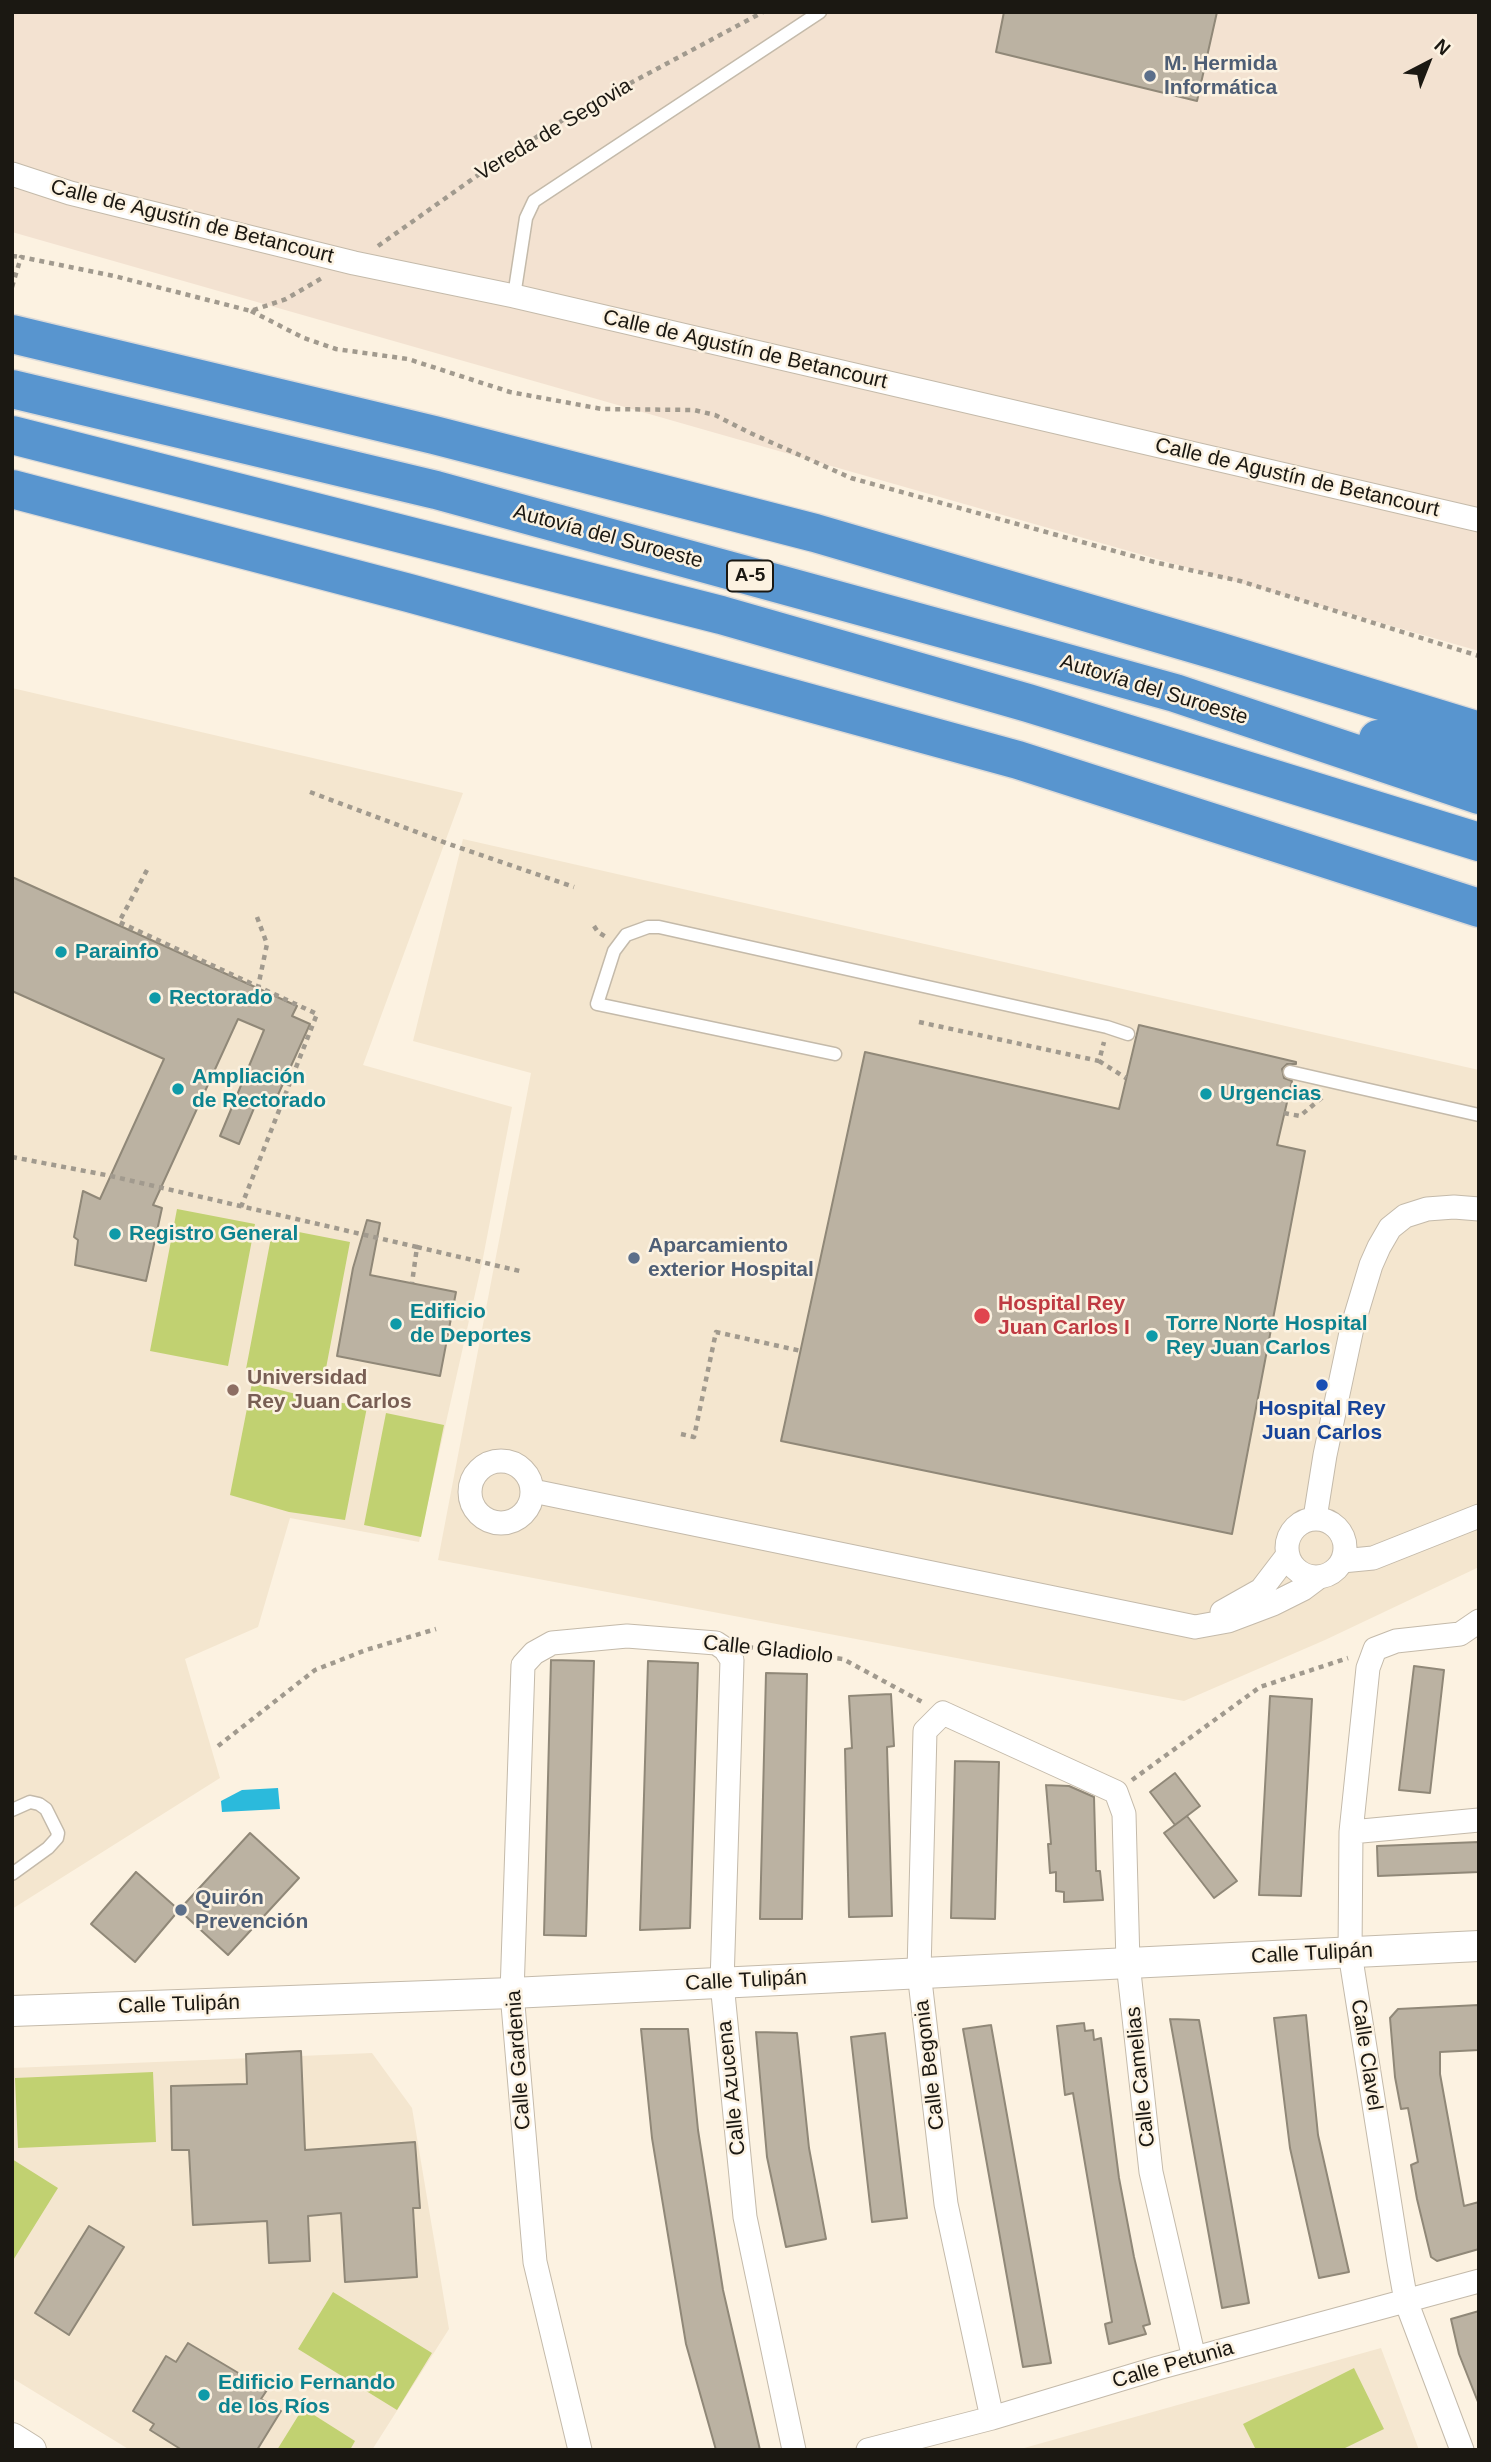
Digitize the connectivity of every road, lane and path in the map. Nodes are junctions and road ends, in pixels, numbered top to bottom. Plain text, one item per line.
1 (763, 12) edge
2 (820, 12) edge
3 (12, 174) edge
4 (12, 256) edge
5 (21, 257) junction
6 (354, 263) junction
7 (12, 287) edge
8 (514, 296) junction
9 (251, 311) junction
10 (12, 334) edge
11 (12, 389) edge
12 (12, 435) edge
13 (12, 489) edge
14 (12, 501) edge
15 (1479, 520) edge
16 (155, 526) junction
17 (1479, 656) edge
18 (1175, 693) junction
19 (1479, 731) edge
20 (1479, 762) edge
21 (310, 792) dead end
22 (1479, 795) edge
23 (1479, 842) edge
24 (147, 870) dead end
25 (574, 887) dead end
26 (1479, 908) edge
27 (257, 917) dead end
28 (258, 987) junction
29 (919, 1022) dead end
30 (1128, 1034) dead end
31 (1105, 1038) dead end
32 (835, 1054) dead end
33 (1099, 1061) junction
34 (1290, 1072) dead end
35 (1126, 1078) dead end
36 (1334, 1088) dead end
37 (1284, 1113) dead end
38 (1479, 1115) edge
39 (12, 1157) edge
40 (240, 1207) junction
41 (1479, 1209) edge
42 (417, 1247) junction
43 (524, 1272) dead end
44 (412, 1283) dead end
45 (801, 1351) dead end
46 (681, 1434) dead end
47 (533, 1491) dead end
48 (1479, 1516) edge
49 (1315, 1518) junction
50 (1287, 1556) junction
51 (1342, 1561) junction
52 (1319, 1577) junction
53 (1479, 1621) edge
54 (1195, 1627) junction
55 (436, 1629) dead end
56 (716, 1643) junction
57 (1375, 1650) junction
58 (523, 1665) joint
59 (943, 1713) junction
60 (218, 1746) dead end
61 (1116, 1792) junction
62 (12, 1810) edge
63 (1479, 1820) edge
64 (1351, 1832) junction
65 (12, 1874) edge
66 (1479, 1946) edge
67 (1350, 1952) junction
68 (1128, 1963) junction
69 (919, 1972) junction
70 (722, 1983) junction
71 (512, 1993) junction
72 (12, 2011) edge
73 (1479, 2281) edge
74 (1406, 2301) junction
75 (1194, 2358) junction
76 (992, 2418) junction
77 (12, 2438) edge
78 (901, 2446) edge
79 (31, 2450) edge
80 (580, 2450) edge
81 (794, 2450) edge
82 (868, 2450) edge
83 (1462, 2450) edge

1 - 6 path, Vereda de Segovia
2 - 8 lane
3 - 6 street, Calle de Agustín de Betancourt
4 - 5 path
5 - 7 path
5 - 9 path
6 - 8 street, Calle de Agustín de Betancourt
6 - 9 path, Vereda de Segovia
8 - 15 street, Calle de Agustín de Betancourt
9 - 17 path
10 - 19 highway
11 - 18 highway, Autovía del Suroeste / A-5
12 - 23 highway, A-5
13 - 16 highway
14 - 16 highway
16 - 26 highway
18 - 20 highway
18 - 22 highway, Autovía del Suroeste / A-5
21 - 25 path
24 - 28 path
27 - 28 path
28 - 40 path
29 - 33 path
30 - 32 lane
31 - 33 path
33 - 35 path
34 - 38 lane
36 - 37 path
39 - 40 path
40 - 42 path
41 - 49 street
42 - 43 path
42 - 44 path
45 - 46 path
47 - 54 street
48 - 51 street
49 - 50 street
49 - 51 street
50 - 52 street
50 - 54 street
51 - 52 street
52 - 54 street
53 - 57 street
55 - 60 path
56 - 58 street, Calle Gladiolo
56 - 59 path, Calle Gladiolo
56 - 70 street, Calle Azucena
57 - 61 path
57 - 64 street, Calle Clavel
58 - 71 street, Calle Gardenia
59 - 61 street
59 - 69 street, Calle Begonia
61 - 68 street, Calle Camelias
62 - 65 lane
63 - 64 street
64 - 67 street, Calle Clavel
66 - 67 street, Calle Tulipán
67 - 68 street, Calle Tulipán
67 - 74 street, Calle Clavel
68 - 69 street, Calle Tulipán
68 - 75 street, Calle Camelias
69 - 70 street, Calle Tulipán
69 - 76 street, Calle Begonia
70 - 71 street, Calle Tulipán
70 - 81 street, Calle Azucena
71 - 72 street, Calle Tulipán
71 - 80 street, Calle Gardenia
73 - 74 street, Calle Petunia
74 - 75 street, Calle Petunia
74 - 83 street, Calle Clavel
75 - 76 street, Calle Petunia
76 - 78 street, Calle Petunia
77 - 79 street
78 - 82 street, Calle Petunia

